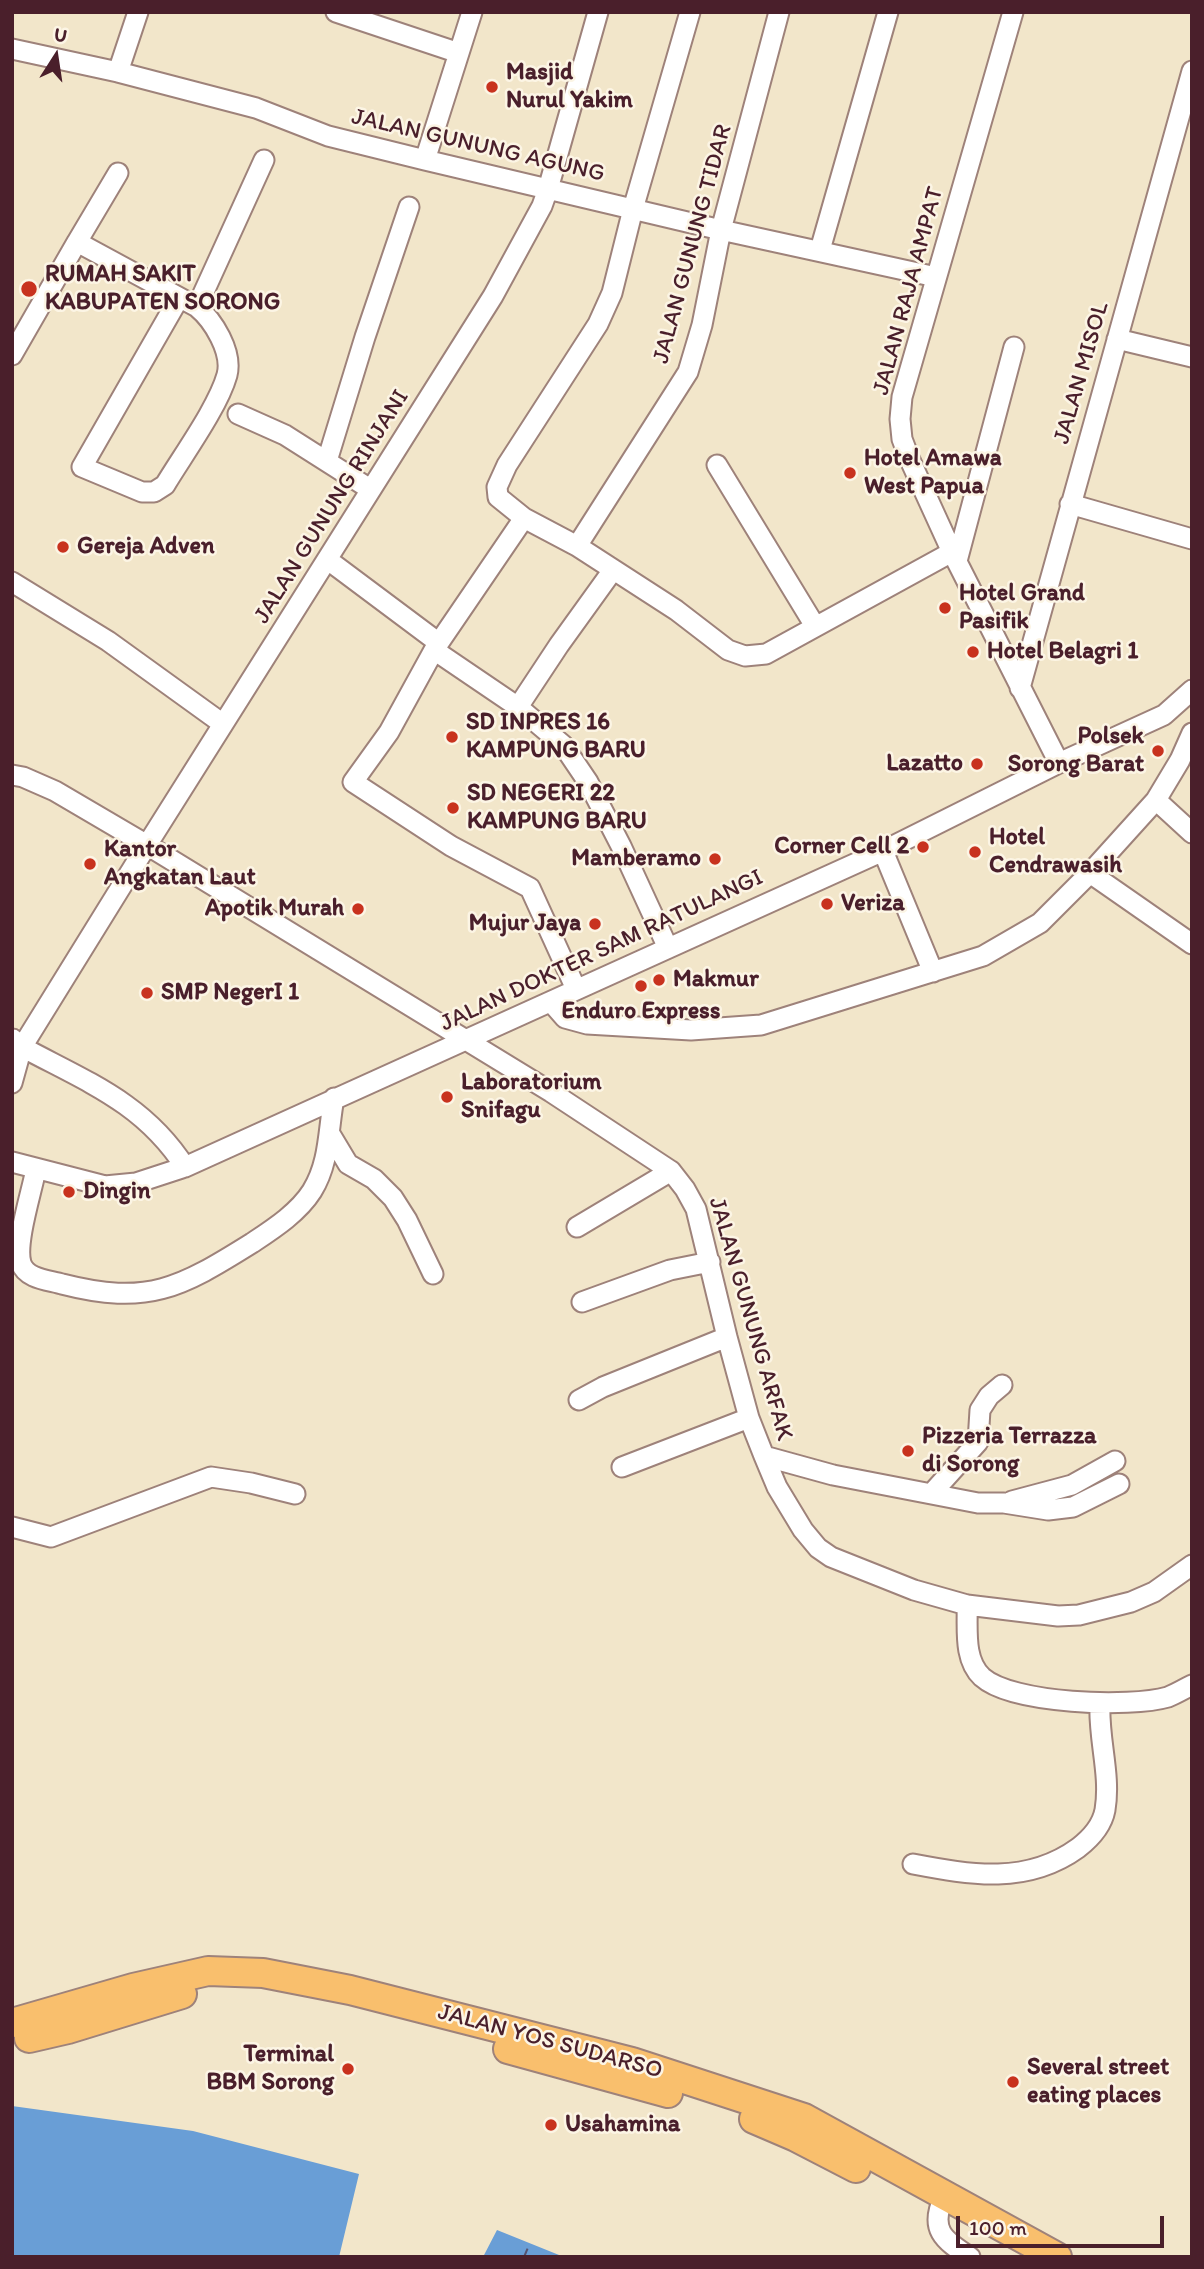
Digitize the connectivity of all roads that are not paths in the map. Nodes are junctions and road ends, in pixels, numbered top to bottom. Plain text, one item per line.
1 (138, 12) edge
2 (336, 12) edge
3 (472, 12) edge
4 (598, 12) edge
5 (690, 12) edge
6 (779, 12) edge
7 (888, 12) edge
8 (1013, 12) edge
9 (12, 49) edge
10 (459, 53) junction
11 (1192, 71) edge
12 (118, 72) junction
13 (264, 160) dead end
14 (425, 160) junction
15 (118, 173) dead end
16 (548, 189) junction
17 (409, 207) dead end
18 (634, 209) junction
19 (721, 230) junction
20 (75, 247) junction
21 (820, 250) junction
22 (936, 277) junction
23 (188, 303) junction
24 (1117, 339) junction
25 (1014, 347) dead end
26 (12, 355) edge
27 (1192, 357) edge
28 (239, 414) dead end
29 (327, 461) junction
30 (717, 464) dead end
31 (370, 489) junction
32 (1070, 504) junction
33 (524, 518) junction
34 (1192, 539) edge
35 (577, 546) junction
36 (954, 557) junction
37 (328, 560) junction
38 (613, 570) junction
39 (12, 582) edge
40 (815, 625) junction
41 (437, 647) junction
42 (1020, 688) junction
43 (1192, 690) edge
44 (518, 707) junction
45 (223, 724) junction
46 (1192, 733) edge
47 (1059, 764) junction
48 (12, 775) edge
49 (1156, 800) junction
50 (1192, 833) edge
51 (146, 845) junction
52 (883, 851) junction
53 (1090, 873) junction
54 (1192, 944) edge
55 (668, 948) junction
56 (933, 972) junction
57 (576, 989) junction
58 (551, 1002) junction
59 (465, 1041) junction
60 (17, 1043) edge
61 (12, 1083) edge
62 (334, 1098) junction
63 (330, 1134) junction
64 (12, 1162) edge
65 (185, 1167) junction
66 (36, 1168) junction
67 (671, 1171) junction
68 (577, 1227) dead end
69 (710, 1262) junction
70 (433, 1274) dead end
71 (582, 1302) dead end
72 (727, 1337) junction
73 (1002, 1385) dead end
74 (579, 1400) dead end
75 (749, 1418) junction
76 (764, 1456) junction
77 (1115, 1461) dead end
78 (622, 1468) dead end
79 (1119, 1484) dead end
80 (932, 1493) junction
81 (295, 1494) dead end
82 (1004, 1503) junction
83 (12, 1527) edge
84 (1192, 1565) edge
85 (967, 1605) junction
86 (1192, 1685) edge
87 (1100, 1703) junction
88 (914, 1864) dead end
89 (220, 1979) junction
90 (12, 2023) edge
91 (12, 2042) edge
92 (940, 2204) junction
93 (970, 2257) edge
94 (1018, 2257) edge
95 (1057, 2257) edge

1 - 12 street
2 - 10 street
3 - 10 street
4 - 16 street, JALAN GUNUNG RINJANI
5 - 18 street
6 - 19 street, JALAN GUNUNG TIDAR
7 - 21 street
8 - 22 street, JALAN RAJA AMPAT
9 - 12 street, JALAN GUNUNG AGUNG
10 - 14 street
11 - 24 street, JALAN MISOL
12 - 14 street, JALAN GUNUNG AGUNG
13 - 23 street
14 - 16 street, JALAN GUNUNG AGUNG
15 - 20 street
16 - 18 street, JALAN GUNUNG AGUNG
16 - 31 street, JALAN GUNUNG RINJANI
17 - 29 street
18 - 19 street, JALAN GUNUNG AGUNG
18 - 33 street
19 - 21 street, JALAN GUNUNG AGUNG
19 - 35 street, JALAN GUNUNG TIDAR
20 - 23 street
20 - 26 street
21 - 22 street, JALAN GUNUNG AGUNG
22 - 36 street, JALAN RAJA AMPAT
23 - 23 street
24 - 27 street
24 - 32 street, JALAN MISOL
25 - 36 street
28 - 29 street
29 - 31 street
30 - 40 street
31 - 37 street, JALAN GUNUNG RINJANI
32 - 34 street
32 - 42 street, JALAN MISOL
33 - 35 street
33 - 41 street
35 - 38 street
36 - 40 street
36 - 42 street, JALAN RAJA AMPAT
37 - 41 street
37 - 45 street, JALAN GUNUNG RINJANI
38 - 40 street
38 - 44 street
39 - 45 street
41 - 44 street
41 - 57 street
42 - 47 street, JALAN RAJA AMPAT
43 - 47 street, JALAN DOKTER SAM RATULANGI
44 - 55 street
45 - 51 street, JALAN GUNUNG RINJANI
46 - 49 street
47 - 52 street, JALAN DOKTER SAM RATULANGI
48 - 51 street, JALAN GUNUNG ARFAK
49 - 50 street
49 - 53 street
51 - 59 street, JALAN GUNUNG ARFAK
51 - 60 street, JALAN GUNUNG RINJANI
52 - 55 street, JALAN DOKTER SAM RATULANGI
52 - 56 street
53 - 54 street
53 - 56 street
55 - 57 street, JALAN DOKTER SAM RATULANGI
56 - 58 street
57 - 58 street, JALAN DOKTER SAM RATULANGI
58 - 59 street, JALAN DOKTER SAM RATULANGI
59 - 62 street, JALAN DOKTER SAM RATULANGI
59 - 67 street, JALAN GUNUNG ARFAK
60 - 61 street, JALAN GUNUNG RINJANI
60 - 65 street
62 - 63 street
62 - 65 street, JALAN DOKTER SAM RATULANGI
63 - 66 street
63 - 70 street
64 - 66 street, JALAN DOKTER SAM RATULANGI
65 - 66 street, JALAN DOKTER SAM RATULANGI
67 - 68 street
67 - 69 street, JALAN GUNUNG ARFAK
69 - 71 street
69 - 72 street, JALAN GUNUNG ARFAK
72 - 74 street
72 - 75 street, JALAN GUNUNG ARFAK
73 - 80 street
75 - 76 street, JALAN GUNUNG ARFAK
75 - 78 street
76 - 80 street
76 - 85 street, JALAN GUNUNG ARFAK
77 - 82 street
79 - 82 street
80 - 82 street
81 - 83 street
84 - 85 street, JALAN GUNUNG ARFAK
85 - 87 street
86 - 87 street
87 - 88 street
89 - 90 highway, JALAN YOS SUDARSO
89 - 91 highway, JALAN YOS SUDARSO
89 - 92 highway, JALAN YOS SUDARSO
92 - 93 street
92 - 94 highway, JALAN YOS SUDARSO
92 - 95 highway, JALAN YOS SUDARSO

